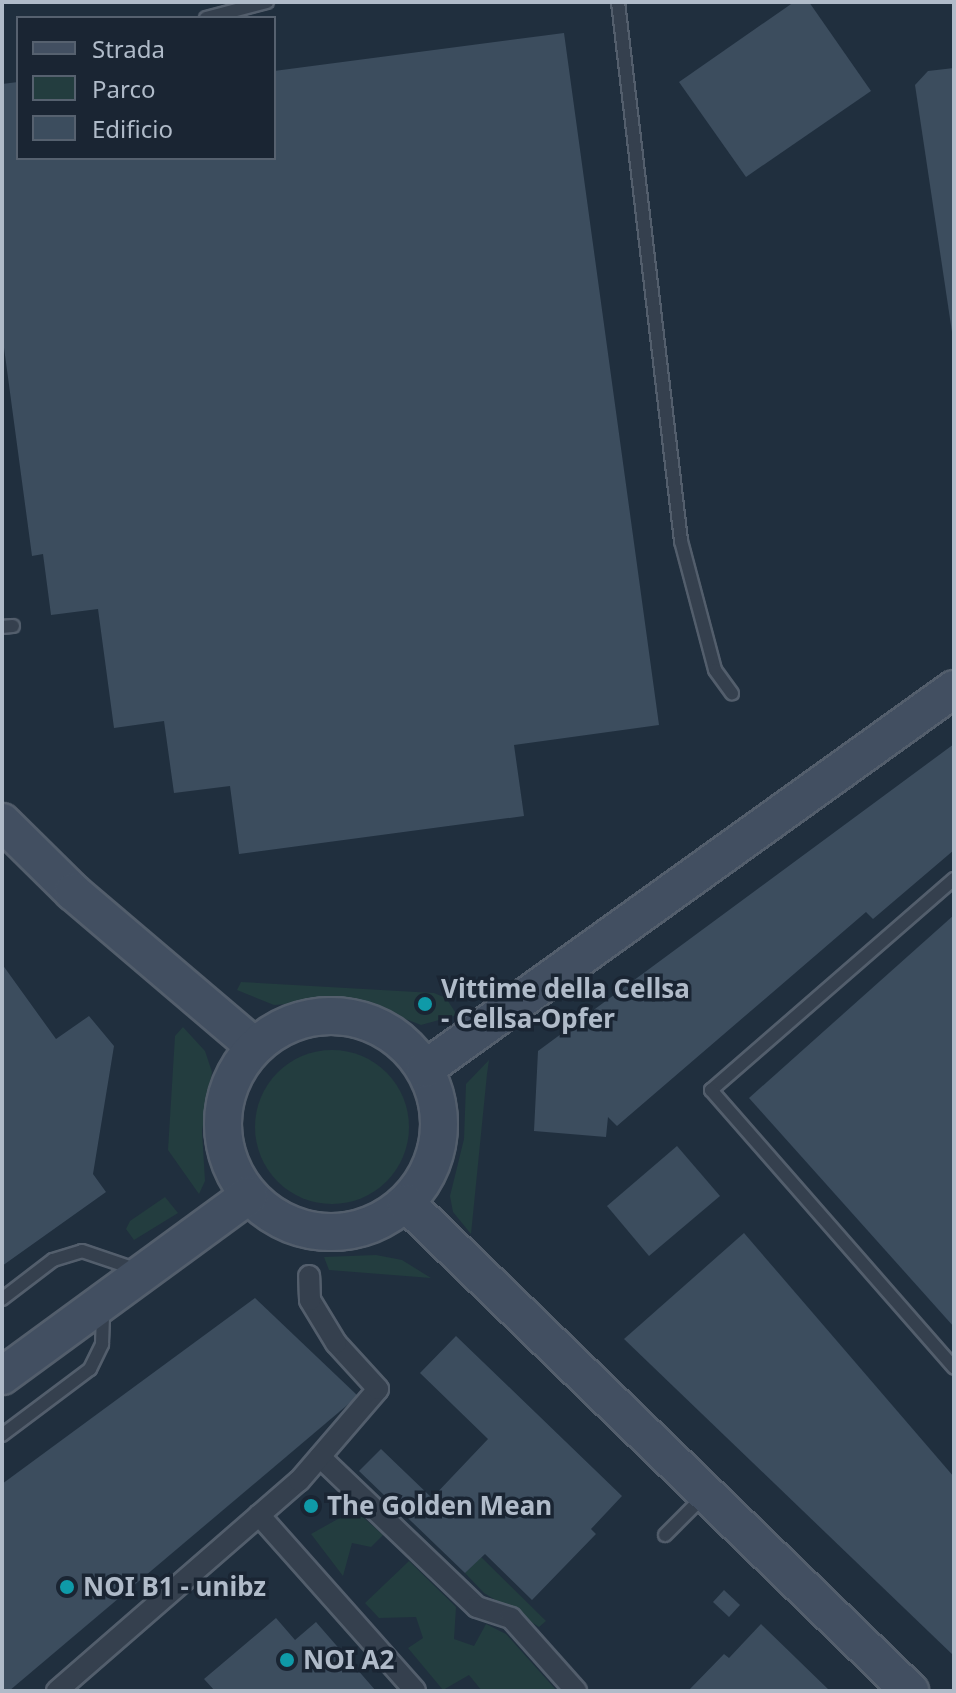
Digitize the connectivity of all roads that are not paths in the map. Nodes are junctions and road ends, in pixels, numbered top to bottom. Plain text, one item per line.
1 (267, 2) edge
2 (618, 2) edge
3 (214, 16) edge
4 (954, 689) edge
5 (732, 693) dead end
6 (2, 822) edge
7 (954, 879) edge
8 (254, 1046) junction
9 (425, 1069) junction
10 (249, 1195) junction
11 (406, 1203) junction
12 (145, 1272) junction
13 (309, 1276) dead end
14 (2, 1299) edge
15 (108, 1301) junction
16 (954, 1368) edge
17 (2, 1376) edge
18 (2, 1435) edge
19 (320, 1457) junction
20 (705, 1494) junction
21 (259, 1515) junction
22 (665, 1535) dead end
23 (57, 1691) edge
24 (415, 1691) edge
25 (576, 1691) edge
26 (910, 1691) edge

1 - 3 lane
2 - 5 lane
4 - 9 main road
6 - 8 main road
7 - 16 lane
8 - 9 main road
8 - 10 main road
9 - 11 main road
10 - 11 main road
10 - 12 main road
11 - 20 main road
12 - 14 lane
12 - 15 main road
13 - 19 street
15 - 17 main road
15 - 18 lane
19 - 21 street
19 - 25 street
20 - 22 lane
20 - 26 main road
21 - 23 street
21 - 24 street

